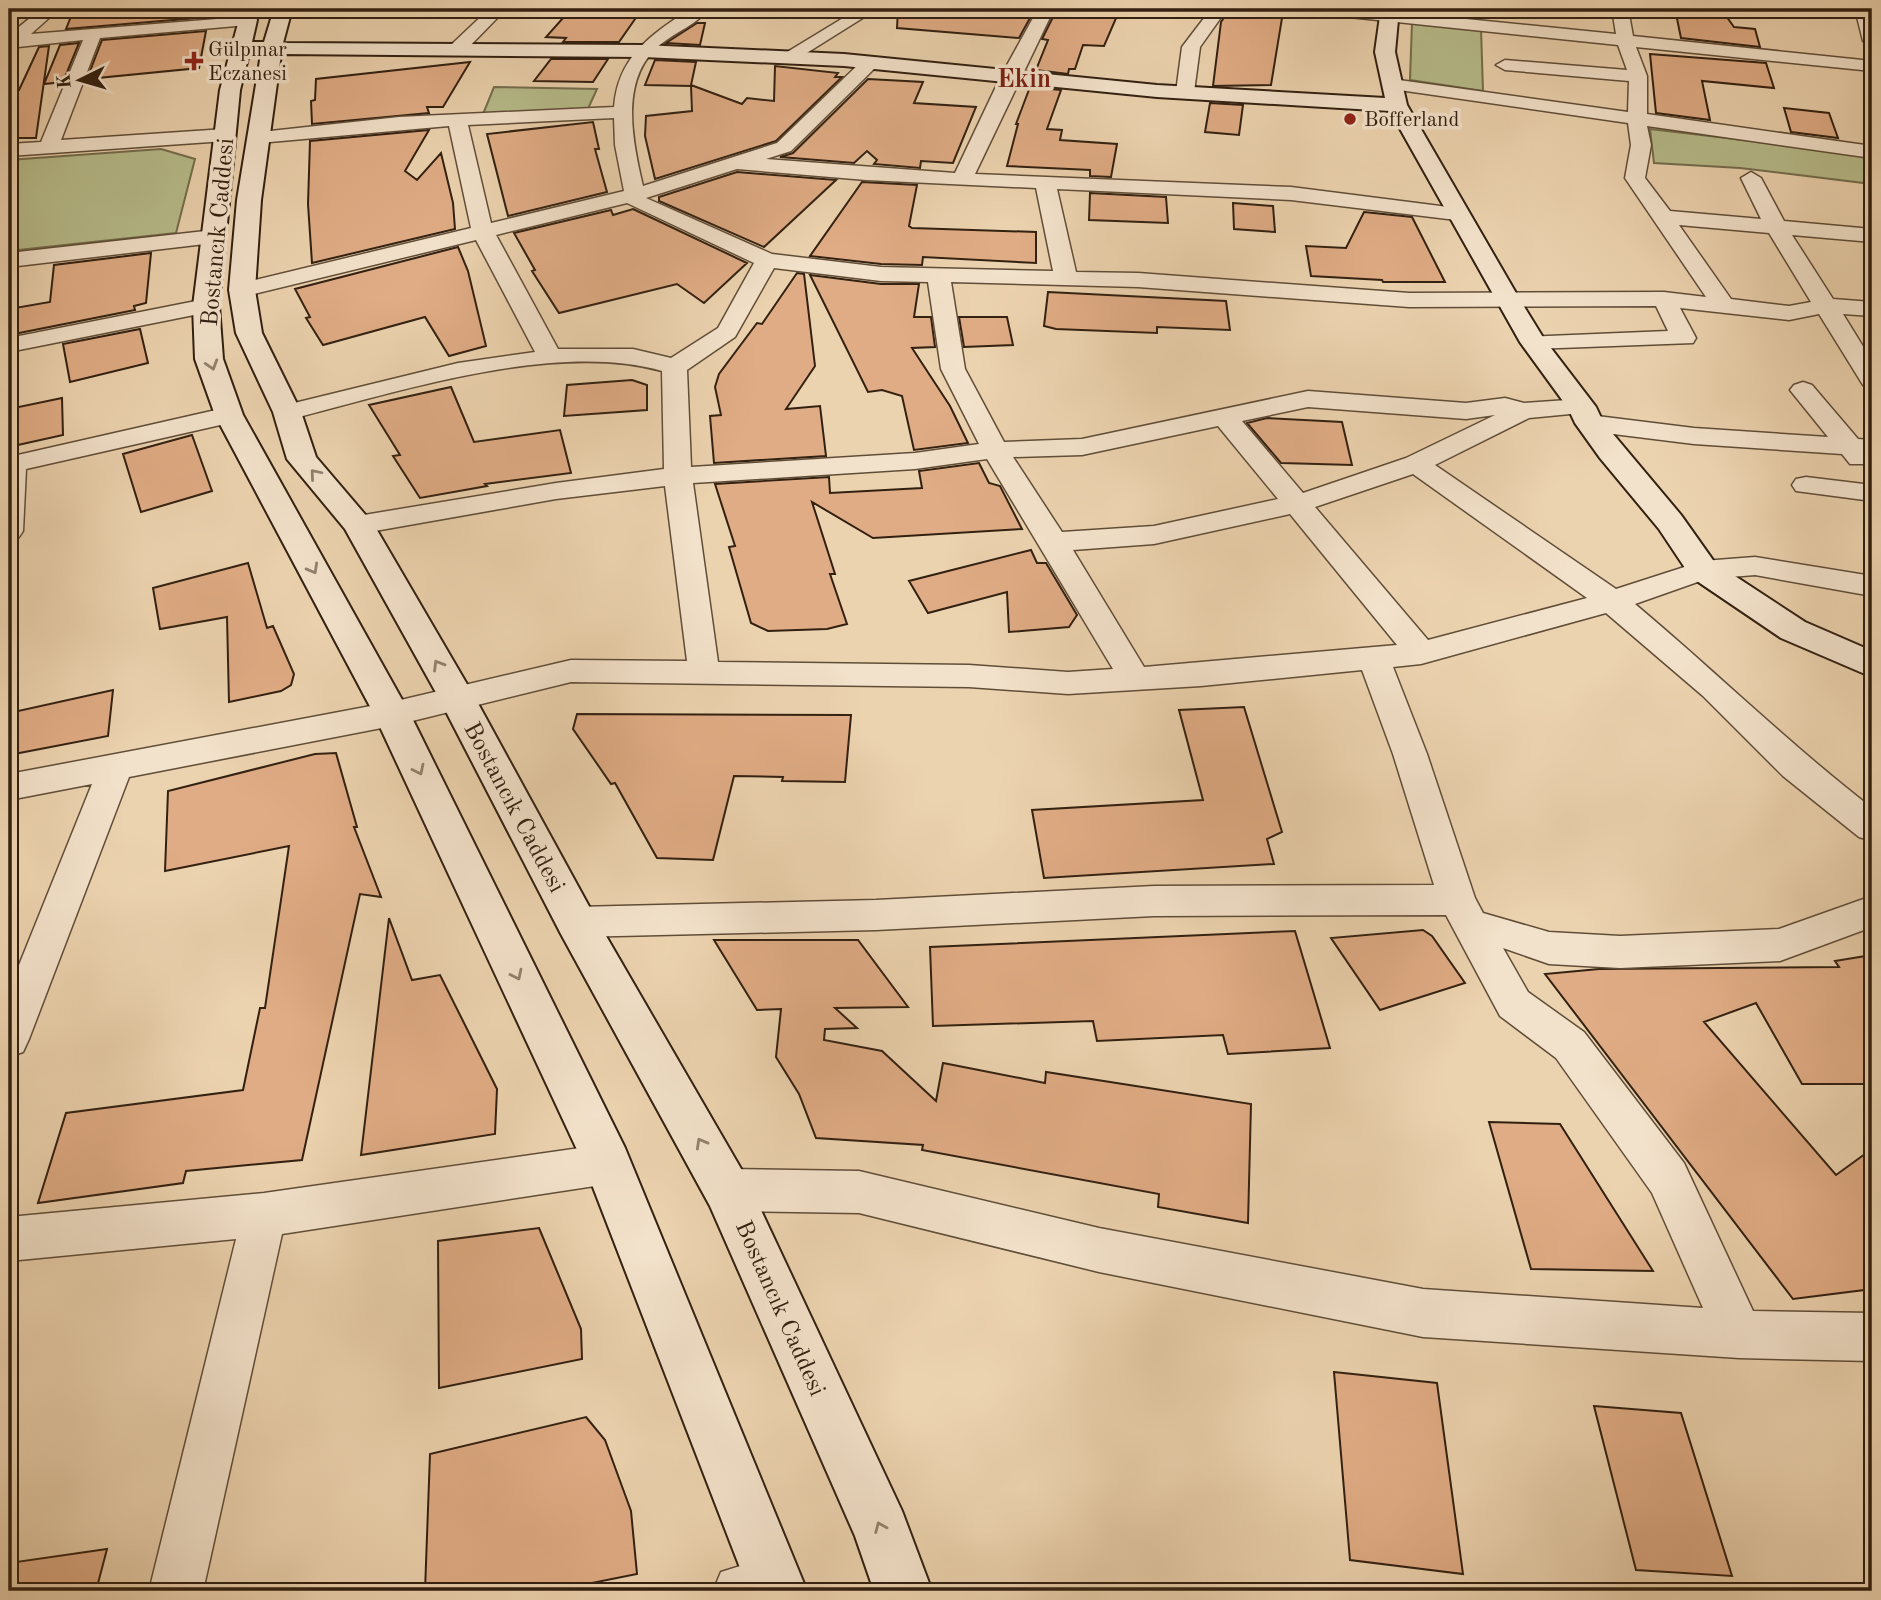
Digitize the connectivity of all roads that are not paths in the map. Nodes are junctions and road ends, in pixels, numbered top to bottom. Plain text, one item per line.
1 (51, 9) edge
2 (498, 9) edge
3 (701, 9) edge
4 (869, 9) edge
5 (1046, 9) edge
6 (1219, 9) edge
7 (1320, 9) edge
8 (1620, 9) edge
9 (1863, 9) edge
10 (1389, 12) edge
11 (258, 26) edge
12 (93, 35) junction
13 (1871, 36) edge
14 (1625, 40) junction
15 (10, 41) edge
16 (459, 47) junction
17 (643, 51) junction
18 (788, 57) junction
19 (872, 62) junction
20 (1505, 65) dead end
21 (1872, 66) edge
22 (1010, 76) junction
23 (1638, 76) junction
24 (1185, 92) junction
25 (1395, 94) junction
26 (624, 112) junction
27 (457, 121) junction
28 (1637, 121) junction
29 (242, 136) junction
30 (48, 149) junction
31 (9, 150) edge
32 (1872, 152) edge
33 (733, 162) junction
34 (1751, 178) dead end
35 (962, 179) junction
36 (1045, 182) junction
37 (635, 195) junction
38 (1456, 214) junction
39 (1663, 217) junction
40 (1775, 225) junction
41 (482, 230) junction
42 (1872, 234) edge
43 (214, 237) junction
44 (9, 260) edge
45 (767, 260) junction
46 (938, 275) junction
47 (1066, 278) junction
48 (242, 290) junction
49 (1664, 299) junction
50 (1507, 300) junction
51 (206, 306) junction
52 (1724, 306) junction
53 (1827, 306) junction
54 (1872, 309) edge
55 (1533, 342) junction
56 (9, 345) edge
57 (550, 357) junction
58 (674, 367) junction
59 (1872, 380) edge
60 (1803, 390) dead end
61 (1524, 411) junction
62 (287, 412) junction
63 (229, 415) junction
64 (1223, 415) junction
65 (1585, 415) junction
66 (1861, 448) edge
67 (995, 450) junction
68 (11, 464) edge
69 (1416, 464) junction
70 (1872, 471) edge
71 (678, 475) junction
72 (1806, 485) dead end
73 (1872, 493) edge
74 (1296, 504) junction
75 (358, 525) junction
76 (9, 531) edge
77 (1054, 542) junction
78 (1703, 570) junction
79 (1872, 586) edge
80 (1612, 601) junction
81 (1420, 653) junction
82 (1374, 658) junction
83 (1872, 665) edge
84 (704, 673) junction
85 (1135, 679) junction
86 (457, 698) junction
87 (392, 714) junction
88 (116, 767) junction
89 (9, 788) edge
90 (1872, 827) edge
91 (1872, 911) edge
92 (1464, 913) junction
93 (576, 922) junction
94 (9, 1039) edge
95 (608, 1164) junction
96 (727, 1190) junction
97 (264, 1215) junction
98 (9, 1240) edge
99 (1739, 1334) junction
100 (1872, 1337) edge
101 (764, 1588) edge
102 (176, 1591) edge
103 (903, 1591) edge

1 - 15 street
2 - 16 street
3 - 17 street
4 - 18 street
5 - 22 street
6 - 24 street
7 - 10 street
8 - 14 street
9 - 13 street
10 - 14 street
10 - 25 main road
11 - 12 street
11 - 16 main road
11 - 29 main road, Bostancık Caddesi
12 - 15 street
12 - 30 street
14 - 21 street
14 - 23 street
16 - 17 main road
17 - 18 main road
17 - 26 street
18 - 19 main road
19 - 22 main road
19 - 33 street
20 - 23 street
22 - 24 main road
22 - 35 street
23 - 28 street
24 - 25 main road
25 - 28 street
25 - 38 main road
26 - 27 street
26 - 37 street
27 - 29 street
27 - 41 street
28 - 32 street
28 - 39 street
29 - 30 street
29 - 43 main road, Bostancık Caddesi
29 - 48 main road, Bostancık Caddesi
30 - 31 street
33 - 35 street
33 - 37 street
34 - 40 street
35 - 36 street
36 - 38 street
36 - 47 street
37 - 41 street
37 - 45 street
38 - 50 main road
39 - 40 street
39 - 52 street
40 - 42 street
40 - 53 street
41 - 48 street
41 - 57 street
43 - 44 street
43 - 51 main road, Bostancık Caddesi
45 - 46 street
45 - 58 street
46 - 47 street
46 - 67 street
47 - 50 street
48 - 62 main road, Bostancık Caddesi
49 - 50 street
49 - 52 street
49 - 55 street
50 - 55 main road
51 - 56 street
51 -> 63 main road, Bostancık Caddesi
52 - 53 street
53 - 54 street
53 - 59 street
55 - 65 main road
57 - 58 street
57 - 62 street
58 - 71 street
60 - 66 street
61 - 64 street
61 - 65 street
61 - 69 street
75 -> 62 main road, Bostancık Caddesi
63 - 68 street
63 -> 87 main road, Bostancık Caddesi
64 - 67 street
64 - 74 street
65 - 66 street
65 - 78 main road
66 - 70 street
67 - 71 street
67 - 77 street
68 - 76 street
69 - 74 street
69 - 80 street
71 - 75 street
71 - 84 street
72 - 73 street
74 - 77 street
74 - 81 street
86 -> 75 main road, Bostancık Caddesi
77 - 85 street
78 - 79 street
78 - 80 street
78 - 83 main road
80 - 81 street
80 - 90 street
81 - 82 street
82 - 85 street
82 - 92 street
84 - 85 street
84 - 86 street
86 - 87 street
86 - 93 main road, Bostancık Caddesi
87 - 88 street
87 -> 95 main road, Bostancık Caddesi
88 - 89 street
88 - 94 street
91 - 92 street
92 - 93 street
92 - 99 street
96 -> 93 main road, Bostancık Caddesi
95 - 97 street
95 - 101 main road, Bostancık Caddesi
96 - 99 street
103 -> 96 main road, Bostancık Caddesi
97 - 98 street
97 - 102 street
99 - 100 street

